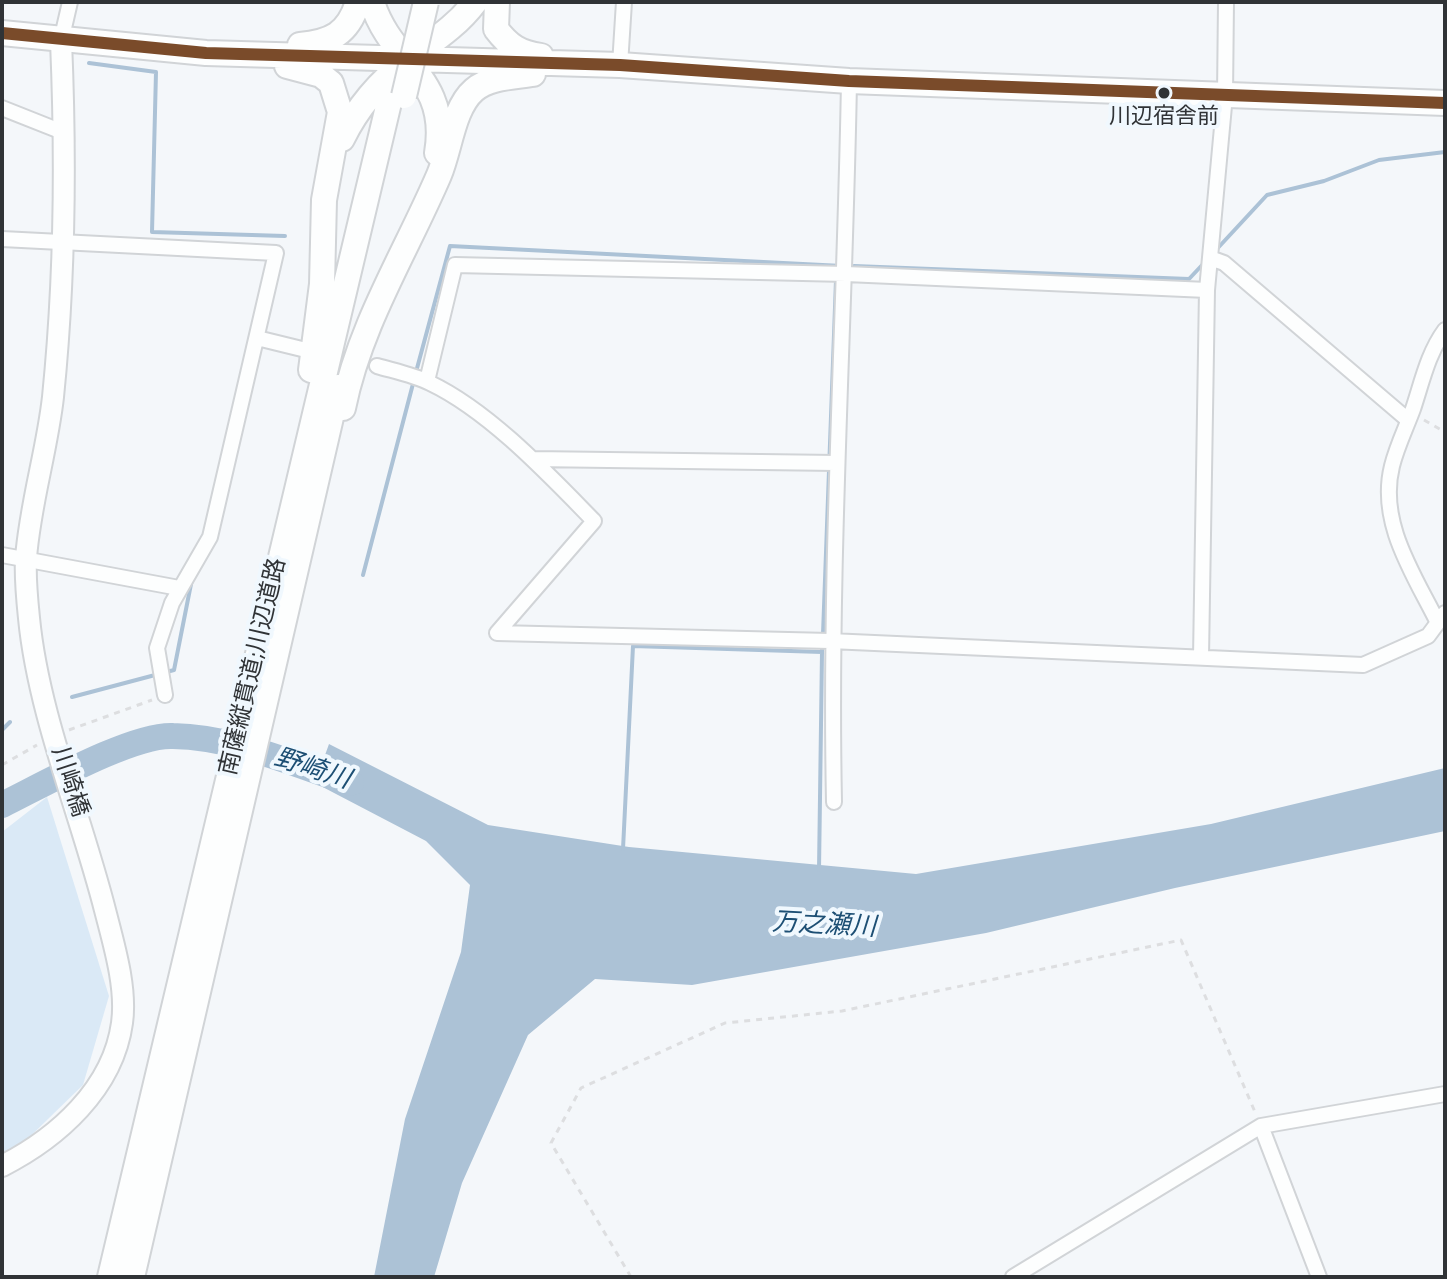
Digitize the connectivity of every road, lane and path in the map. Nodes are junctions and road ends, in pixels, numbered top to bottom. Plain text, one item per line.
1 (70, 2) edge
2 (358, 2) edge
3 (372, 2) edge
4 (413, 2) edge
5 (426, 2) edge
6 (475, 2) edge
7 (497, 2) edge
8 (624, 2) edge
9 (1226, 2) edge
10 (2, 33) edge
11 (61, 41) junction
12 (206, 53) junction
13 (406, 58) junction
14 (595, 64) junction
15 (620, 65) junction
16 (849, 81) junction
17 (1225, 95) junction
18 (1445, 103) edge
19 (2, 108) edge
20 (65, 133) junction
21 (334, 156) junction
22 (422, 209) junction
23 (2, 239) edge
24 (60, 242) junction
25 (1213, 253) junction
26 (846, 274) junction
27 (1207, 290) junction
28 (1445, 330) edge
29 (257, 338) junction
30 (310, 351) dead end
31 (377, 366) dead end
32 (427, 381) junction
33 (1410, 417) junction
34 (1445, 432) edge
35 (533, 459) junction
36 (832, 463) junction
37 (2, 555) edge
38 (26, 559) junction
39 (179, 588) junction
40 (276, 616) junction
41 (1441, 617) edge
42 (830, 641) junction
43 (1201, 657) junction
44 (165, 695) joint
45 (55, 736) junction
46 (2, 765) edge
47 (235, 792) junction
48 (834, 802) dead end
49 (1445, 1094) edge
50 (1261, 1126) junction
51 (2, 1166) edge
52 (110, 1277) edge
53 (132, 1277) edge
54 (631, 1277) edge
55 (1013, 1277) edge
56 (1319, 1277) edge

1 - 11 street
2 - 12 highway
3 - 13 highway
4 - 13 highway
5 - 13 highway, bridge
6 - 13 highway
7 - 14 highway
8 - 15 street
9 - 17 street
10 - 11 highway
11 - 12 highway
11 - 20 street, 川崎橋
12 - 13 highway
12 - 21 highway
13 - 14 highway
13 - 21 highway
13 - 22 highway
13 - 40 highway, 南薩縦貫道;川辺道路
14 - 15 highway
14 - 22 highway
15 - 16 highway
16 - 17 highway
16 - 26 street
17 - 18 highway
17 - 25 street
19 - 20 street
20 - 24 street, 川崎橋
21 - 40 highway
22 - 40 highway
23 - 24 street
24 - 29 street
24 - 38 street, 川崎橋
25 - 27 street
25 - 33 street
26 - 27 street
26 - 32 street
26 - 36 street
27 - 43 street
28 - 33 street
29 - 30 street
29 - 39 street
31 - 32 street
32 - 35 street
33 - 34 path
33 - 41 street
35 - 36 street
35 - 42 street
36 - 42 street
37 - 38 street
38 - 39 street
38 - 45 street, 川崎橋
39 - 44 street
40 - 47 highway, 南薩縦貫道;川辺道路
41 - 43 street
42 - 43 street
42 - 48 street
44 - 45 path
45 - 46 path
45 - 51 street, 川崎橋
47 - 52 highway, 南薩縦貫道;川辺道路
47 - 53 highway, 南薩縦貫道;川辺道路
49 - 50 street
50 - 54 path
50 - 55 street
50 - 56 street

